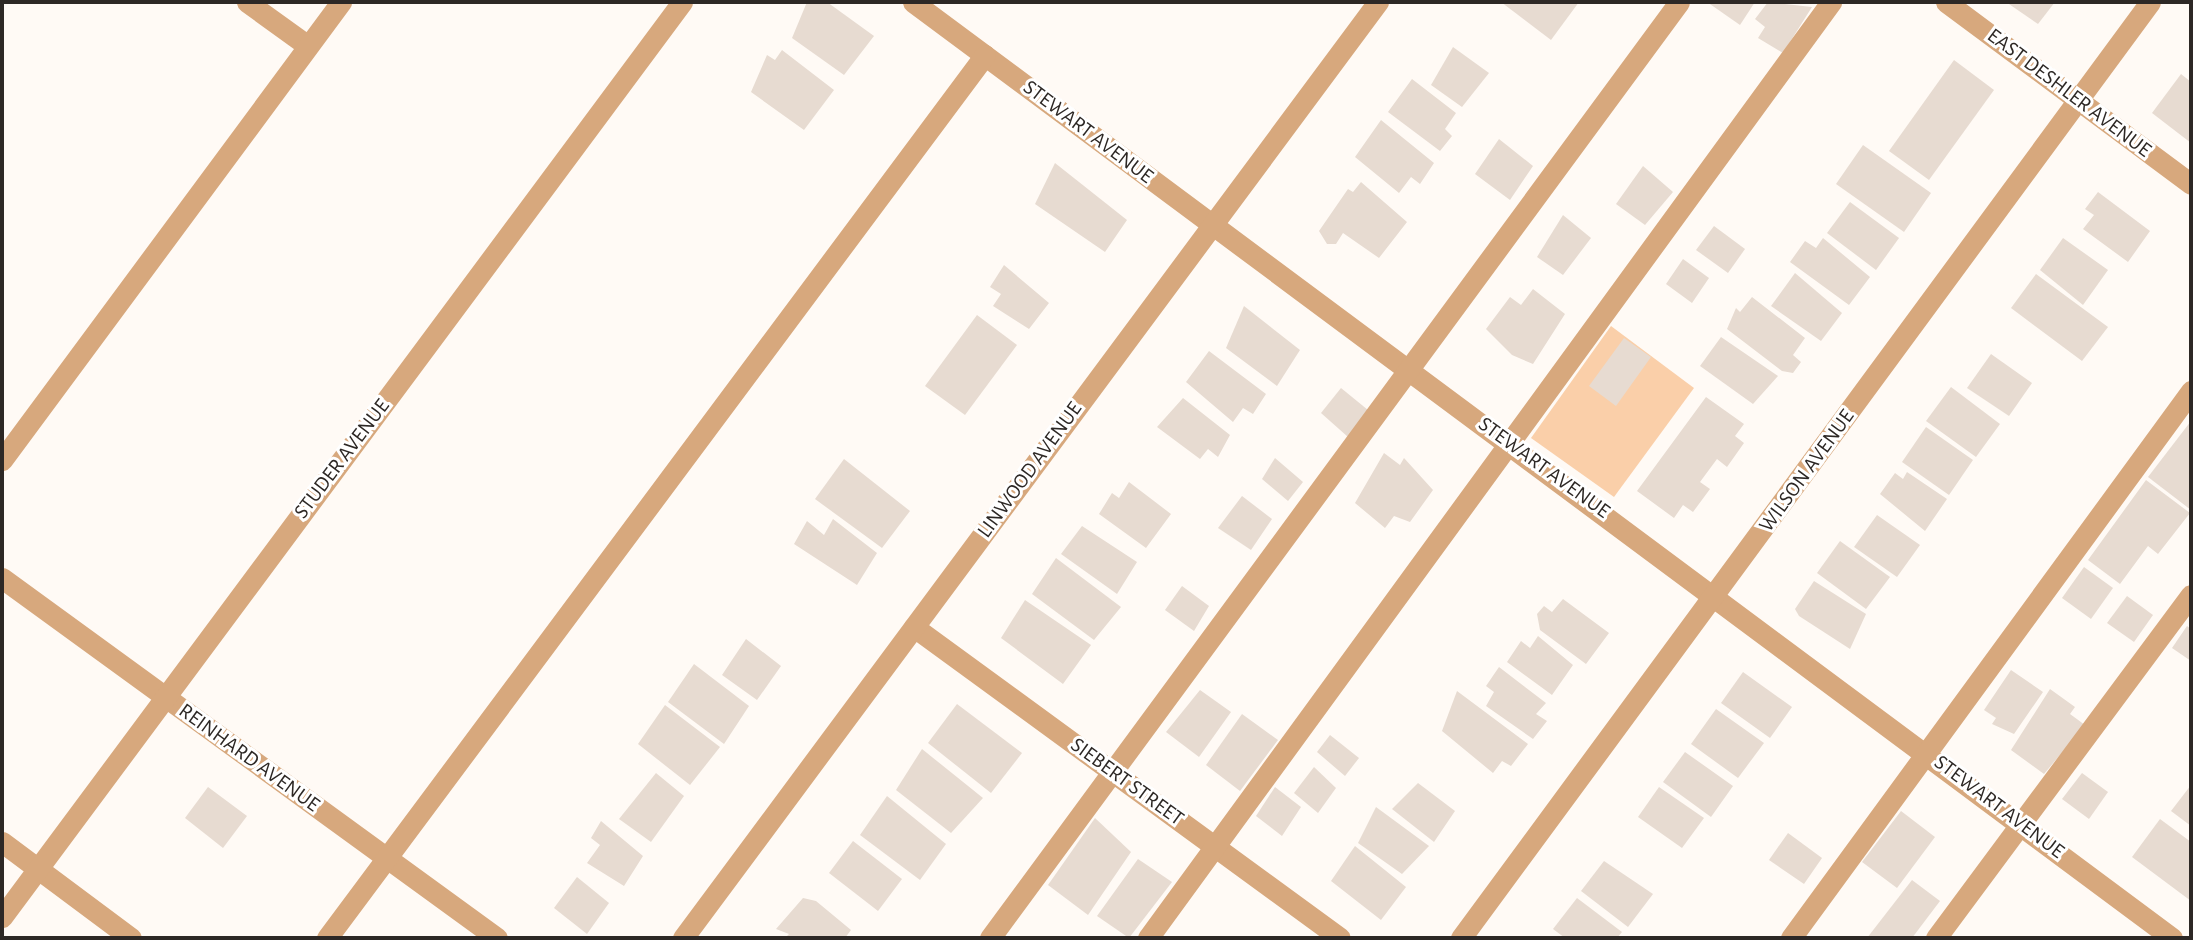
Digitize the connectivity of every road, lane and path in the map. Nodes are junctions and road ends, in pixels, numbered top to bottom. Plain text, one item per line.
1 (247, 2) edge
2 (341, 2) edge
3 (682, 2) edge
4 (913, 2) edge
5 (1378, 2) edge
6 (1679, 2) edge
7 (1831, 2) edge
8 (1946, 2) edge
9 (2150, 2) edge
10 (308, 46) junction
11 (985, 55) junction
12 (2080, 101) junction
13 (2191, 184) edge
14 (1212, 224) junction
15 (1411, 370) junction
16 (2191, 391) edge
17 (1509, 442) junction
18 (2, 460) edge
19 (2, 578) edge
20 (2191, 594) edge
21 (1715, 595) junction
22 (914, 627) junction
23 (165, 697) junction
24 (1925, 752) junction
25 (1114, 772) junction
26 (2021, 823) junction
27 (2, 842) edge
28 (1216, 847) junction
29 (388, 856) junction
30 (38, 868) junction
31 (2, 917) edge
32 (131, 938) edge
33 (327, 938) edge
34 (497, 938) edge
35 (683, 938) edge
36 (990, 938) edge
37 (1148, 938) edge
38 (1340, 938) edge
39 (1461, 938) edge
40 (1791, 938) edge
41 (1936, 938) edge
42 (2172, 938) edge

1 - 10 street
2 - 10 street
3 - 23 street, STUDER AVENUE
4 - 11 street, STEWART AVENUE
5 - 14 street, LINWOOD AVENUE
6 - 15 street
7 - 17 street
8 - 12 street, EAST DESHLER AVENUE
9 - 12 street, WILSON AVENUE
10 - 18 street
11 - 14 street, STEWART AVENUE
11 - 29 street
12 - 13 street, EAST DESHLER AVENUE
12 - 21 street, WILSON AVENUE
14 - 15 street, STEWART AVENUE
14 - 22 street, LINWOOD AVENUE
15 - 17 street, STEWART AVENUE
15 - 25 street
16 - 24 street
17 - 21 street, STEWART AVENUE
17 - 28 street
19 - 23 street, REINHARD AVENUE
20 - 26 street
21 - 24 street, STEWART AVENUE
21 - 39 street, WILSON AVENUE
22 - 25 street, SIEBERT STREET
22 - 35 street, LINWOOD AVENUE
23 - 29 street, REINHARD AVENUE
23 - 30 street, STUDER AVENUE
24 - 26 street, STEWART AVENUE
24 - 40 street
25 - 28 street, SIEBERT STREET
25 - 36 street
26 - 41 street
26 - 42 street, STEWART AVENUE
27 - 30 street
28 - 37 street
28 - 38 street, SIEBERT STREET
29 - 33 street
29 - 34 street, REINHARD AVENUE
30 - 31 street, STUDER AVENUE
30 - 32 street

